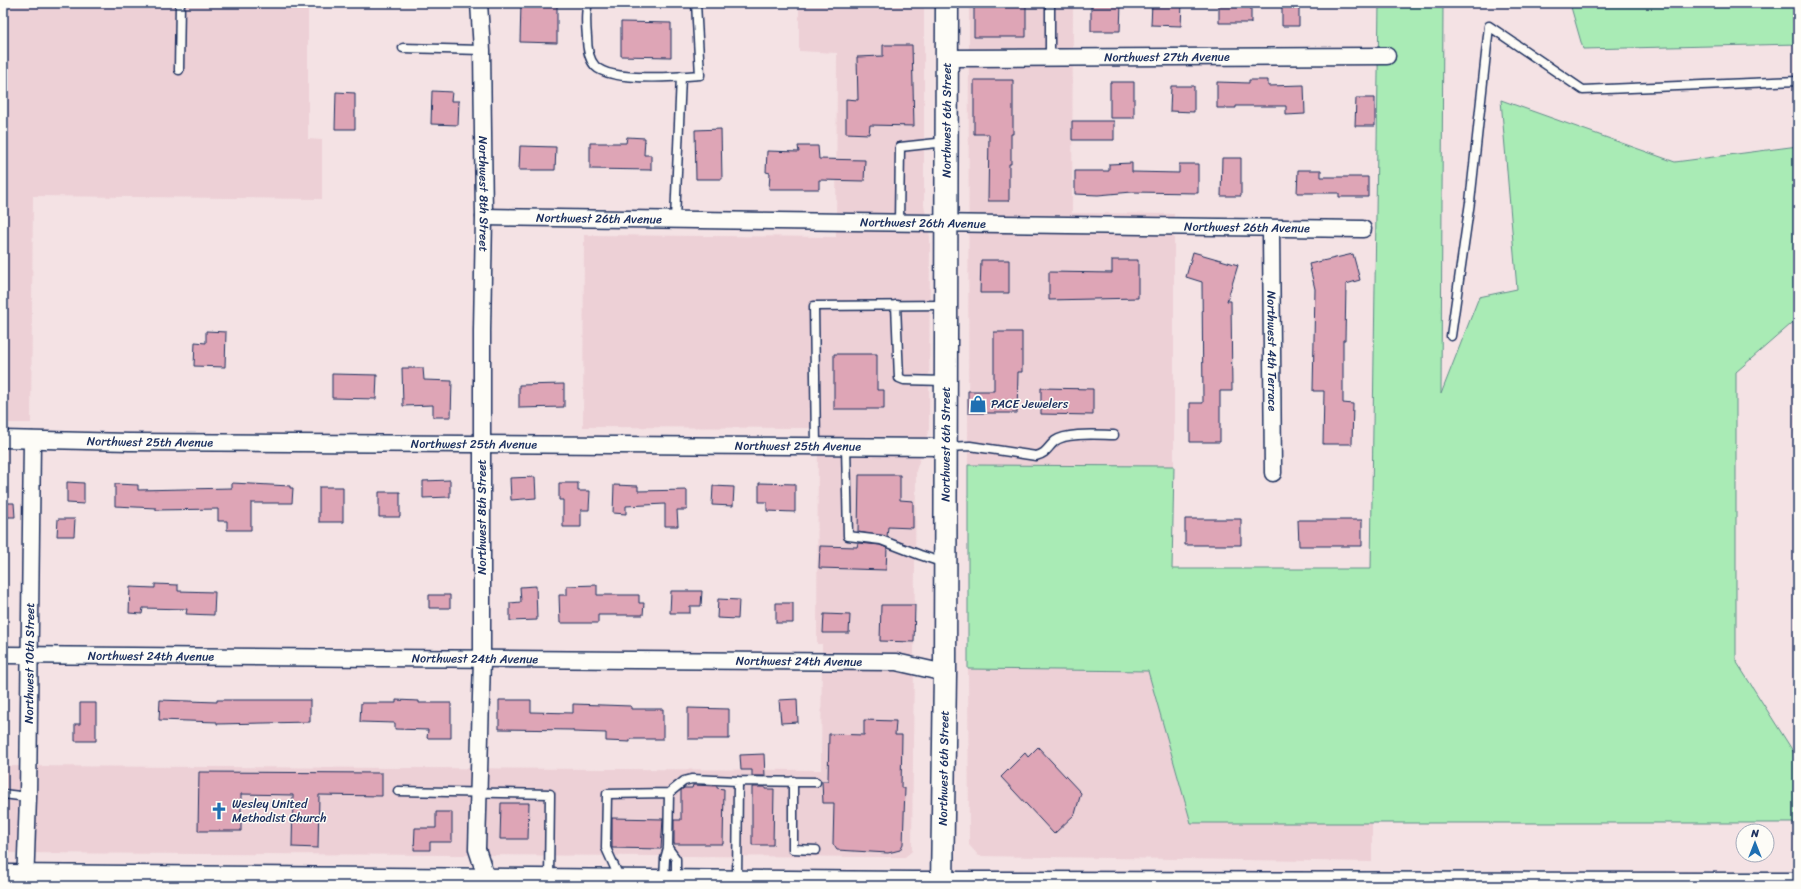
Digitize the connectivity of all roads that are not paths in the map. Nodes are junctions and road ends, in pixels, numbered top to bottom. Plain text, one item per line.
1 (180, 3) edge
2 (479, 3) edge
3 (588, 3) edge
4 (696, 3) edge
5 (947, 3) edge
6 (1050, 3) edge
7 (403, 48) dead end
8 (482, 50) junction
9 (1387, 56) dead end
10 (946, 58) junction
11 (1050, 58) junction
12 (179, 70) dead end
13 (681, 76) junction
14 (1798, 81) edge
15 (946, 142) junction
16 (484, 217) junction
17 (675, 220) junction
18 (899, 223) junction
19 (946, 224) junction
20 (1271, 229) junction
21 (1362, 229) dead end
22 (896, 305) junction
23 (946, 305) junction
24 (1451, 336) dead end
25 (946, 381) junction
26 (1114, 435) dead end
27 (3, 439) edge
28 (32, 440) junction
29 (482, 444) junction
30 (816, 446) junction
31 (846, 446) junction
32 (946, 447) junction
33 (1273, 472) dead end
34 (945, 563) junction
35 (3, 655) edge
36 (29, 655) junction
37 (482, 659) junction
38 (945, 673) junction
39 (738, 781) junction
40 (793, 781) junction
41 (816, 782) dead end
42 (398, 791) dead end
43 (478, 792) junction
44 (669, 793) junction
45 (3, 794) edge
46 (28, 797) junction
47 (816, 850) dead end
48 (3, 876) edge
49 (549, 880) junction
50 (25, 881) edge
51 (670, 881) junction
52 (737, 882) junction
53 (392, 883) edge
54 (488, 883) edge
55 (522, 883) edge
56 (621, 883) edge
57 (1798, 884) edge
58 (942, 885) edge
59 (1013, 885) edge
60 (1097, 885) edge
61 (1257, 885) edge
62 (1311, 885) edge
63 (1397, 885) edge
64 (1508, 885) edge
65 (1574, 885) edge
66 (1703, 885) edge

1 - 12 lane
2 - 8 street, Northwest 8th Street
3 - 13 lane
4 - 13 lane
5 - 10 main road, Northwest 6th Street
6 - 11 lane
7 - 8 lane
8 - 16 street, Northwest 8th Street
9 - 11 street, Northwest 27th Avenue
10 - 11 street, Northwest 27th Avenue
10 - 15 main road, Northwest 6th Street
13 - 17 lane
14 - 24 lane
15 - 18 lane
15 - 19 main road, Northwest 6th Street
16 - 17 street, Northwest 26th Avenue
16 - 29 street, Northwest 8th Street
17 - 18 street, Northwest 26th Avenue
18 - 19 street, Northwest 26th Avenue
19 - 20 street, Northwest 26th Avenue
19 - 23 main road, Northwest 6th Street
20 - 21 street, Northwest 26th Avenue
20 - 33 street, Northwest 4th Terrace
22 - 23 lane
22 - 25 lane
22 - 30 lane
23 - 25 main road, Northwest 6th Street
25 - 32 main road, Northwest 6th Street
26 - 32 lane
27 - 28 street, Northwest 25th Avenue
28 - 29 street, Northwest 25th Avenue
28 - 36 street, Northwest 10th Street
29 - 30 street, Northwest 25th Avenue
29 - 37 street, Northwest 8th Street
30 - 31 street, Northwest 25th Avenue
31 - 32 street, Northwest 25th Avenue
31 - 34 lane
32 - 34 main road, Northwest 6th Street
34 - 38 main road, Northwest 6th Street
35 - 36 street, Northwest 24th Avenue
36 - 37 street, Northwest 24th Avenue
36 - 46 street, Northwest 10th Street
37 - 38 street, Northwest 24th Avenue
37 - 43 street, Northwest 8th Street
38 - 58 main road, Northwest 6th Street
39 - 40 lane
39 - 44 lane
39 - 52 lane
40 - 41 lane
40 - 47 lane
42 - 43 lane
43 - 49 lane
43 - 54 street, Northwest 8th Street
44 - 51 lane
44 - 56 lane
45 - 46 lane
46 - 50 street, Northwest 10th Street
48 - 50 main road
49 - 55 main road
49 - 56 main road
50 - 53 main road
51 - 52 main road
51 - 56 main road
52 - 58 main road
53 - 54 main road
54 - 55 main road
57 - 66 main road
58 - 59 main road
59 - 60 main road
60 - 61 main road
61 - 62 main road
62 - 63 main road
63 - 64 main road
64 - 65 main road
65 - 66 main road

